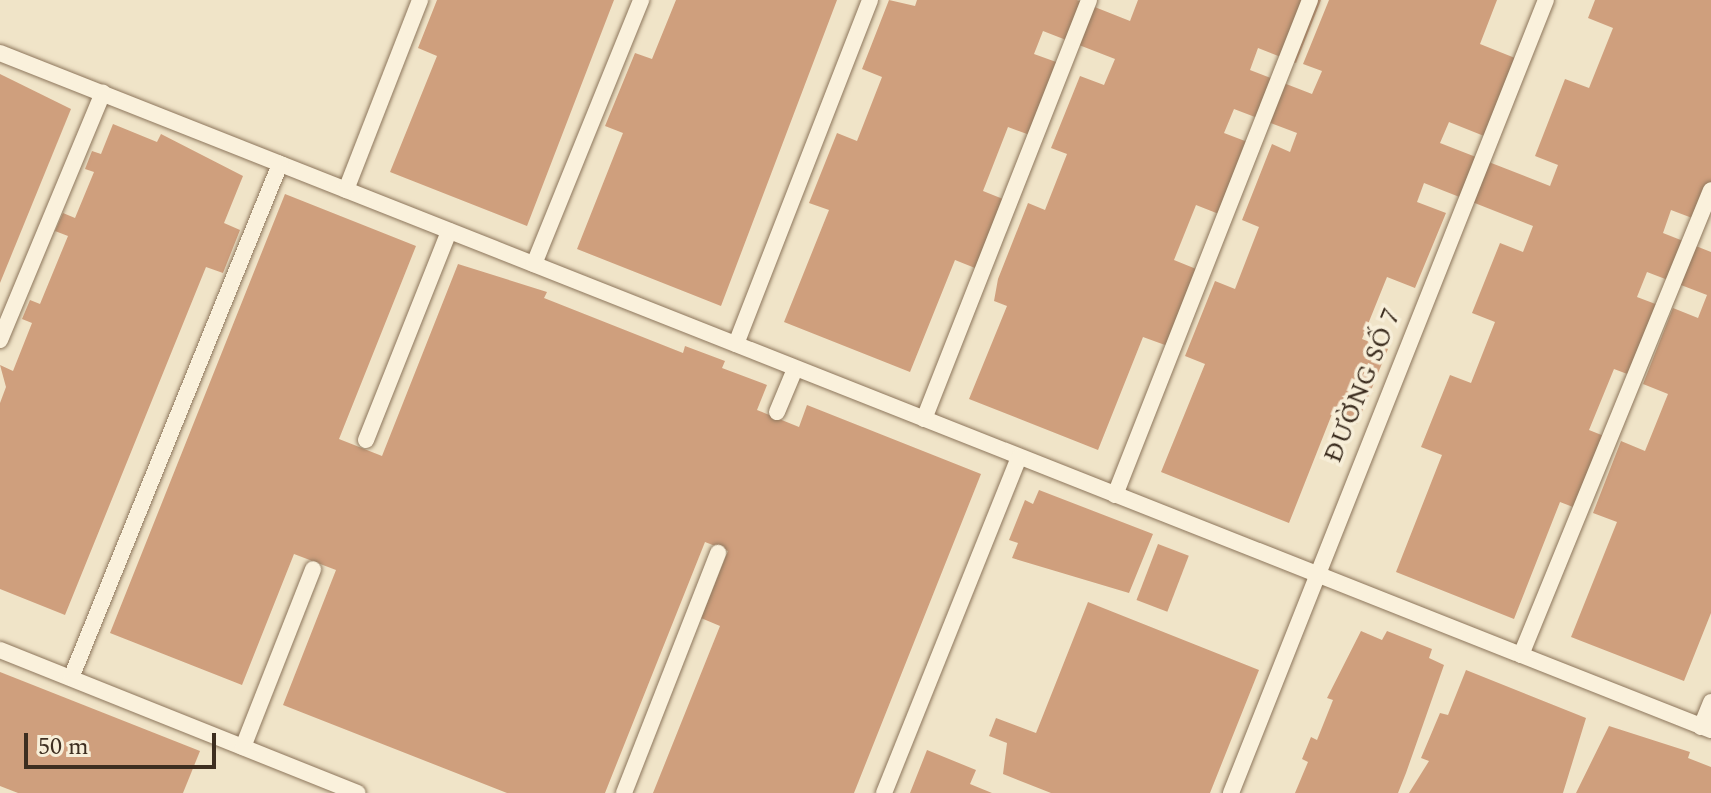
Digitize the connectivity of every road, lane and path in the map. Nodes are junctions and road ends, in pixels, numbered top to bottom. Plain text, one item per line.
1 (420, 0) edge
2 (641, 0) edge
3 (870, 0) edge
4 (1089, 0) edge
5 (1310, 0) edge
6 (1546, 0) edge
7 (0, 53) edge
8 (103, 93) junction
9 (280, 164) junction
10 (346, 190) junction
11 (1711, 190) edge
12 (449, 231) junction
13 (534, 264) junction
14 (0, 340) edge
15 (736, 344) junction
16 (795, 369) junction
17 (777, 412) dead end
18 (924, 419) junction
19 (366, 440) dead end
20 (1019, 457) junction
21 (1115, 495) junction
22 (718, 553) dead end
23 (313, 569) dead end
24 (1313, 573) junction
25 (0, 650) edge
26 (1521, 655) junction
27 (71, 678) junction
28 (1711, 702) edge
29 (1706, 728) edge
30 (243, 747) junction
31 (357, 793) edge
32 (624, 793) edge
33 (884, 793) edge
34 (1231, 793) edge

1 - 10 lane
2 - 13 lane
3 - 15 lane
4 - 18 lane
5 - 21 lane
6 - 24 lane, ĐƯỜNG SỐ 7
7 - 8 lane
8 - 9 lane
8 - 14 lane
9 - 10 lane
9 - 27 lane
10 - 12 lane
11 - 26 lane
12 - 13 lane
12 - 19 lane
13 - 15 lane
15 - 16 lane
16 - 17 lane
16 - 18 lane
18 - 20 lane
20 - 21 lane
20 - 33 lane
21 - 24 lane
22 - 32 lane
23 - 30 lane
24 - 26 lane
24 - 34 lane, ĐƯỜNG SỐ 7
25 - 27 lane
26 - 29 lane
27 - 30 lane
28 - 29 lane
30 - 31 lane

